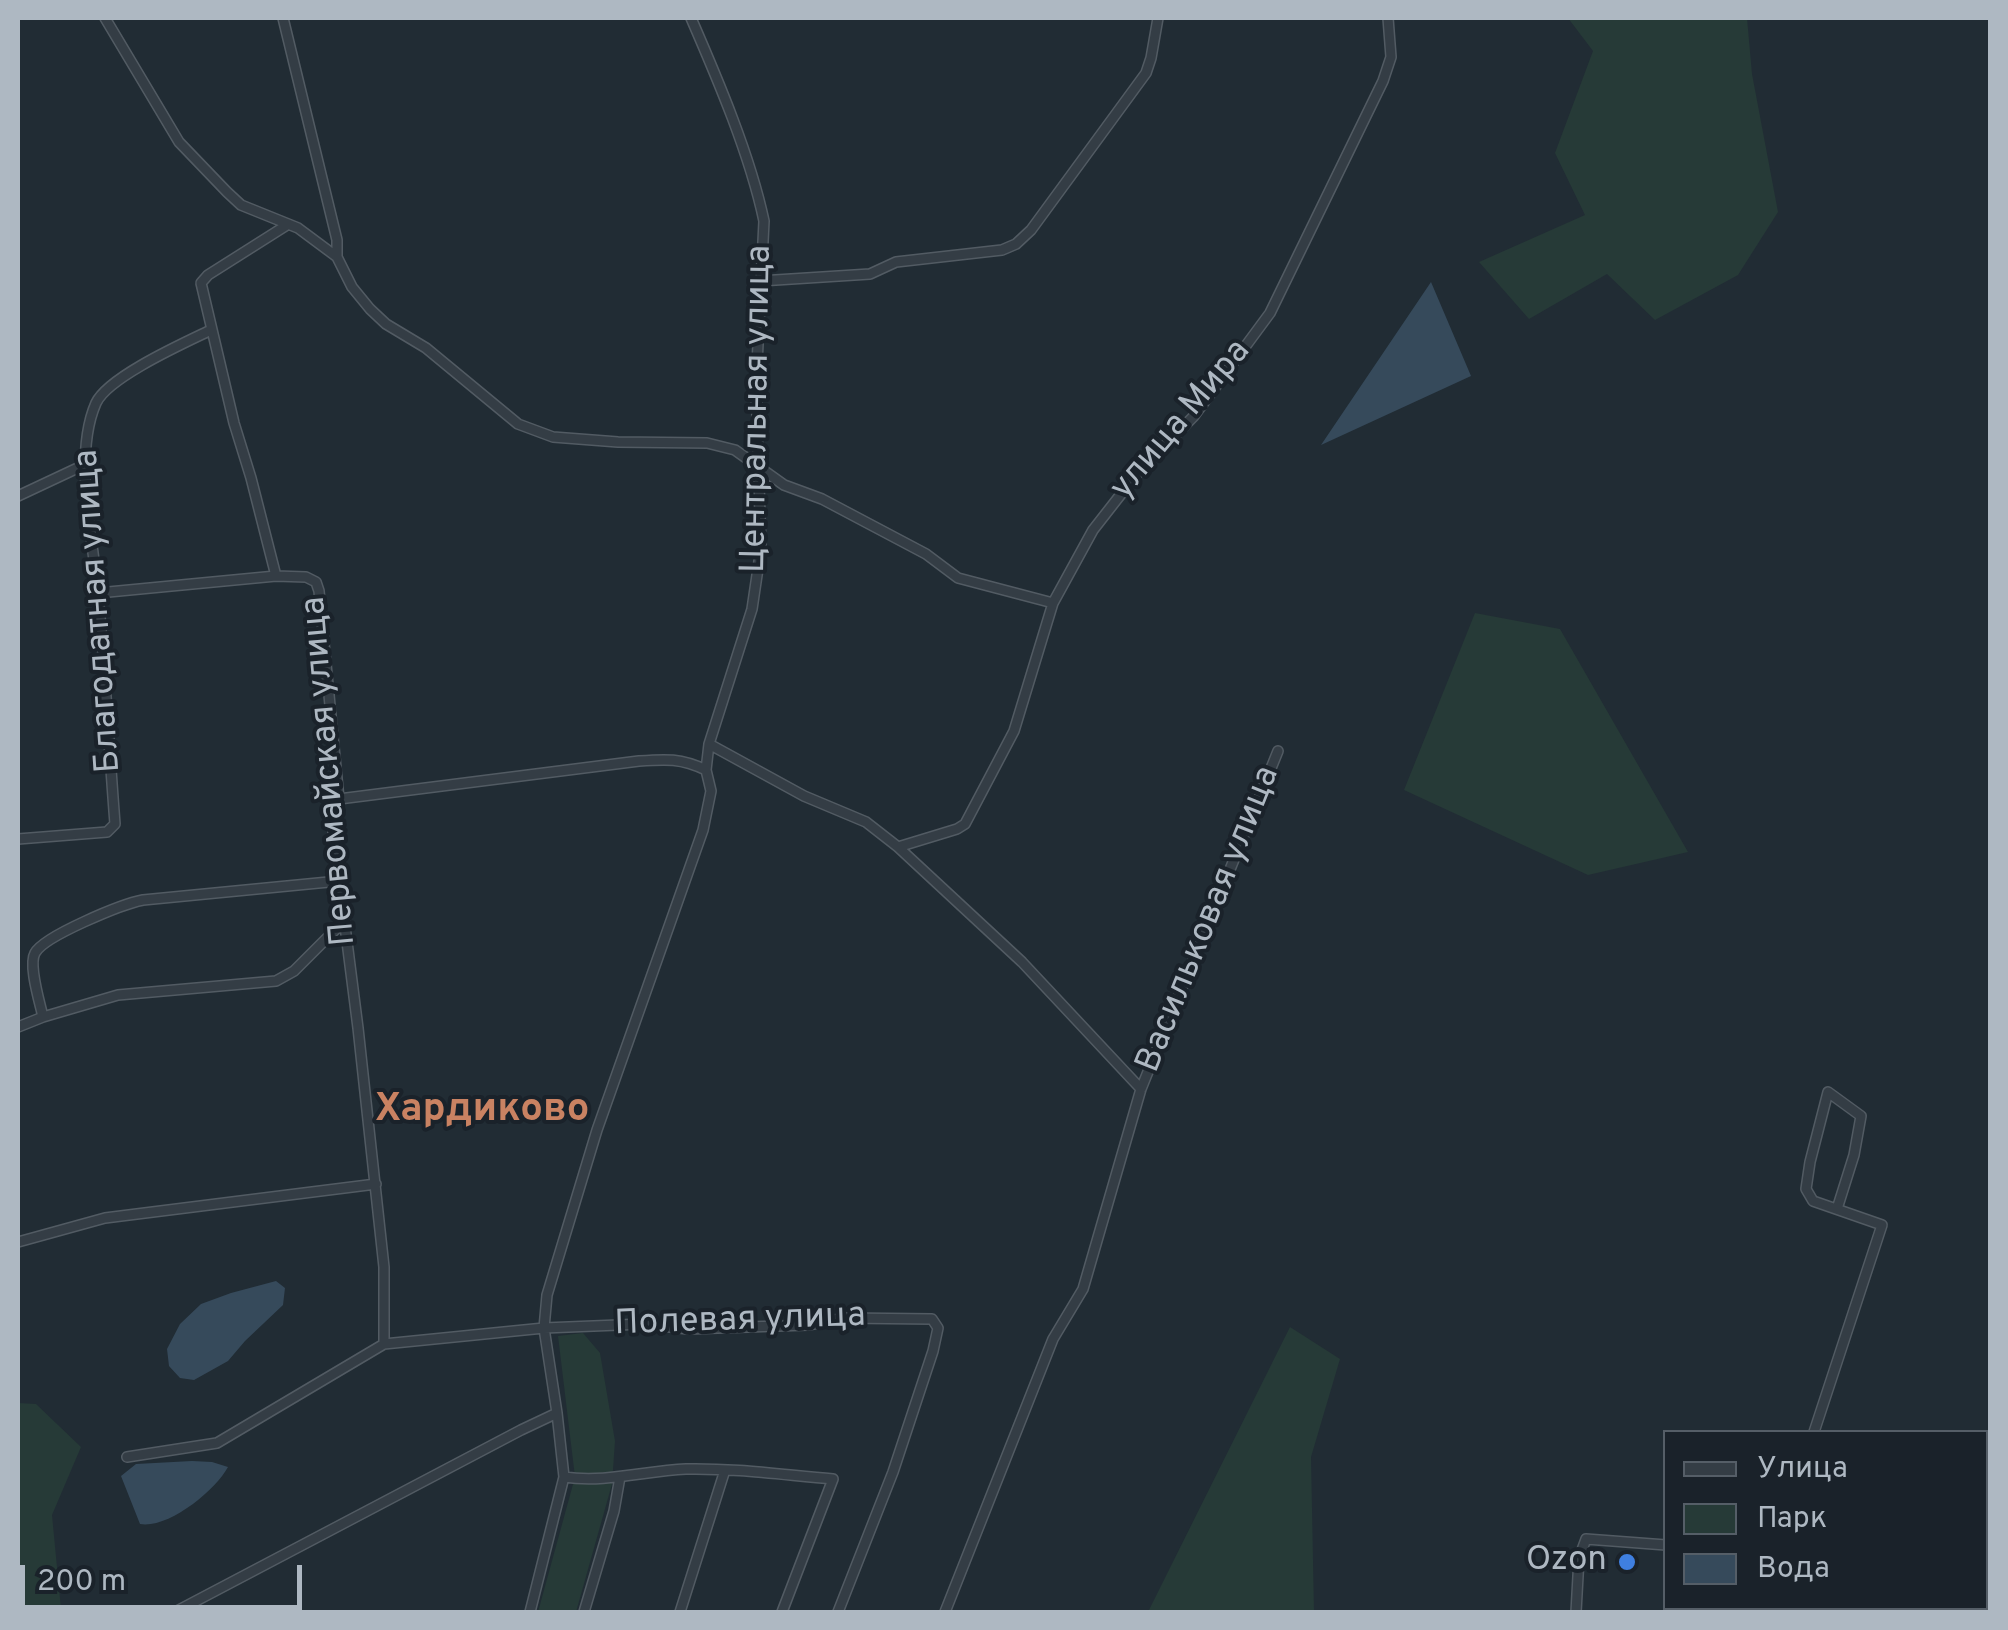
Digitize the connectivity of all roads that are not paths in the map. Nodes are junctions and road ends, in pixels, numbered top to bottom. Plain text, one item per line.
1 (106, 18) edge
2 (283, 18) edge
3 (691, 18) edge
4 (1158, 18) edge
5 (1388, 18) edge
6 (287, 225) junction
7 (337, 257) junction
8 (760, 281) junction
9 (211, 330) junction
10 (84, 465) junction
11 (760, 468) junction
12 (18, 496) edge
13 (276, 576) junction
14 (98, 594) junction
15 (1053, 603) junction
16 (709, 744) junction
17 (1278, 752) dead end
18 (706, 770) junction
19 (339, 798) junction
20 (18, 839) edge
21 (898, 847) junction
22 (339, 881) junction
23 (344, 921) junction
24 (43, 1017) junction
25 (18, 1027) edge
26 (1141, 1089) junction
27 (376, 1184) junction
28 (1837, 1209) junction
29 (18, 1242) edge
30 (544, 1328) junction
31 (384, 1344) junction
32 (557, 1414) junction
33 (1815, 1430) edge
34 (127, 1457) dead end
35 (725, 1470) junction
36 (564, 1476) junction
37 (620, 1476) junction
38 (1663, 1545) edge
39 (175, 1612) edge
40 (530, 1612) edge
41 (584, 1612) edge
42 (680, 1612) edge
43 (782, 1612) edge
44 (838, 1612) edge
45 (945, 1612) edge
46 (1576, 1612) edge

1 - 6 street
2 - 7 street
3 - 8 street, Центральная улица
4 - 8 street
5 - 15 street, улица Мира
6 - 7 street
6 - 9 street, Первомайская улица
7 - 11 street
8 - 11 street, Центральная улица
9 - 10 street, Благодатная улица
9 - 13 street, Первомайская улица
10 - 12 street
10 - 14 street, Благодатная улица
11 - 15 street
11 - 16 street, Центральная улица
13 - 14 street
13 - 19 street, Первомайская улица
14 - 20 street, Благодатная улица
15 - 21 street, улица Мира
16 - 18 street, Центральная улица
16 - 21 street
17 - 26 street, Васильковая улица
18 - 19 street
18 - 30 street, Центральная улица
19 - 22 street, Первомайская улица
21 - 26 street
22 - 23 street, Первомайская улица
22 - 24 street
23 - 24 street
23 - 27 street, Первомайская улица
24 - 25 street
26 - 45 street, Васильковая улица
27 - 29 street
27 - 31 street, Первомайская улица
28 - 28 street
28 - 33 street
30 - 31 street, Полевая улица
30 - 32 street, Центральная улица
30 - 44 street, Полевая улица
31 - 34 street
32 - 36 street, Центральная улица
32 - 39 street
35 - 37 street
35 - 42 street
35 - 43 street
36 - 37 street
36 - 40 street, Центральная улица
37 - 41 street
38 - 46 street

